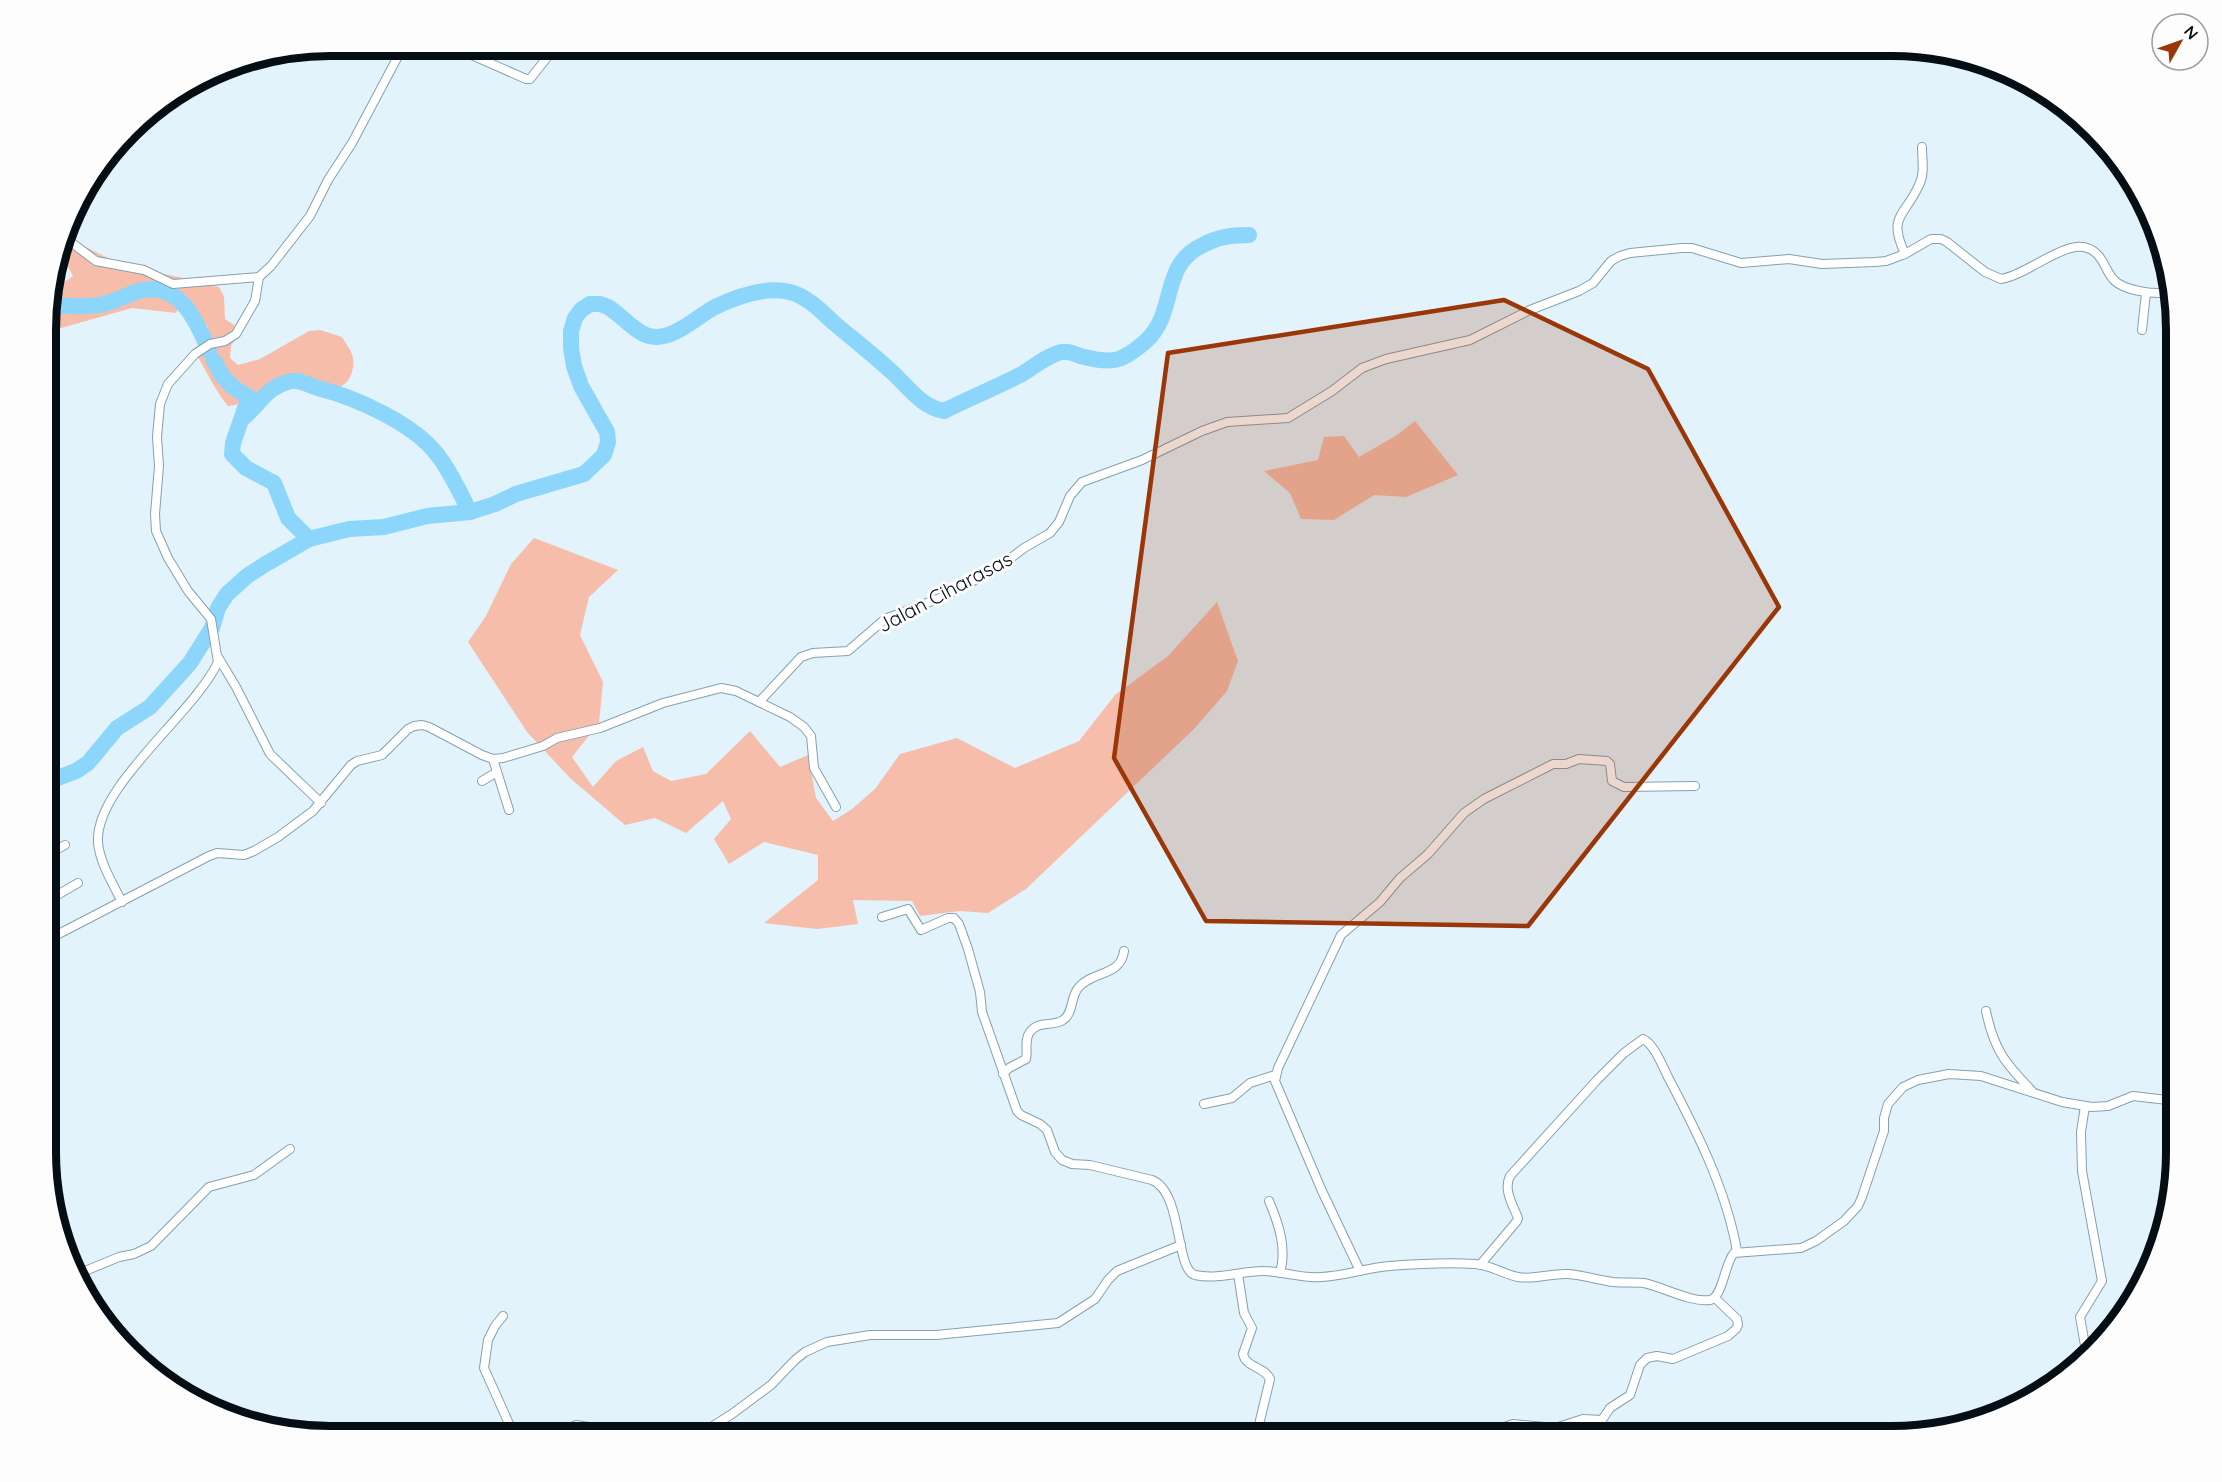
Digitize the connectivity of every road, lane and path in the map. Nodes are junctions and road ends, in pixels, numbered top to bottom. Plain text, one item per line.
1 (398, 56) edge
2 (474, 56) edge
3 (548, 56) edge
4 (1922, 147) dead end
5 (70, 242) edge
6 (1905, 254) junction
7 (259, 277) junction
8 (2164, 292) edge
9 (2146, 293) junction
10 (2142, 330) dead end
11 (218, 657) junction
12 (759, 702) junction
13 (493, 759) junction
14 (497, 772) junction
15 (482, 781) dead end
16 (1695, 786) dead end
17 (321, 803) junction
18 (836, 807) dead end
19 (509, 810) dead end
20 (64, 845) dead end
21 (56, 850) edge
22 (78, 883) dead end
23 (56, 896) edge
24 (122, 902) junction
25 (882, 918) dead end
26 (56, 935) edge
27 (1124, 951) dead end
28 (1986, 1011) dead end
29 (1003, 1074) junction
30 (1275, 1075) junction
31 (2034, 1093) junction
32 (2166, 1100) edge
33 (1204, 1104) dead end
34 (2085, 1106) junction
35 (290, 1149) dead end
36 (1269, 1201) dead end
37 (1181, 1245) junction
38 (1737, 1251) junction
39 (1480, 1265) junction
40 (1360, 1271) junction
41 (1280, 1273) junction
42 (84, 1274) edge
43 (1238, 1274) junction
44 (1715, 1298) junction
45 (503, 1316) dead end
46 (2084, 1347) edge
47 (510, 1426) edge
48 (714, 1426) edge
49 (1259, 1426) edge
50 (1507, 1426) edge
51 (1534, 1426) edge
52 (1561, 1426) edge

1 - 7 street
2 - 3 street
4 - 6 street
5 - 7 street
6 - 9 street, Jalan Ciharasas
6 - 12 street, Jalan Ciharasas
7 - 11 street
8 - 9 street, Jalan Ciharasas
9 - 10 street
11 - 17 street
11 - 24 street
12 - 13 street
12 - 18 street
13 - 14 street
13 - 17 street
14 - 15 street
14 - 19 street
16 - 30 street
17 - 24 street
20 - 21 street
22 - 23 street
24 - 26 street
25 - 29 street
27 - 29 street
28 - 31 street
29 - 37 street
30 - 33 street
30 - 40 street
31 - 34 street
31 - 38 street
32 - 34 street
34 - 46 street
35 - 42 street
36 - 41 street
37 - 43 street
37 - 48 street
38 - 39 street
38 - 44 street
39 - 40 street
39 - 44 street
40 - 41 street
41 - 43 street
43 - 49 street
44 - 52 street
45 - 47 street
50 - 51 street

